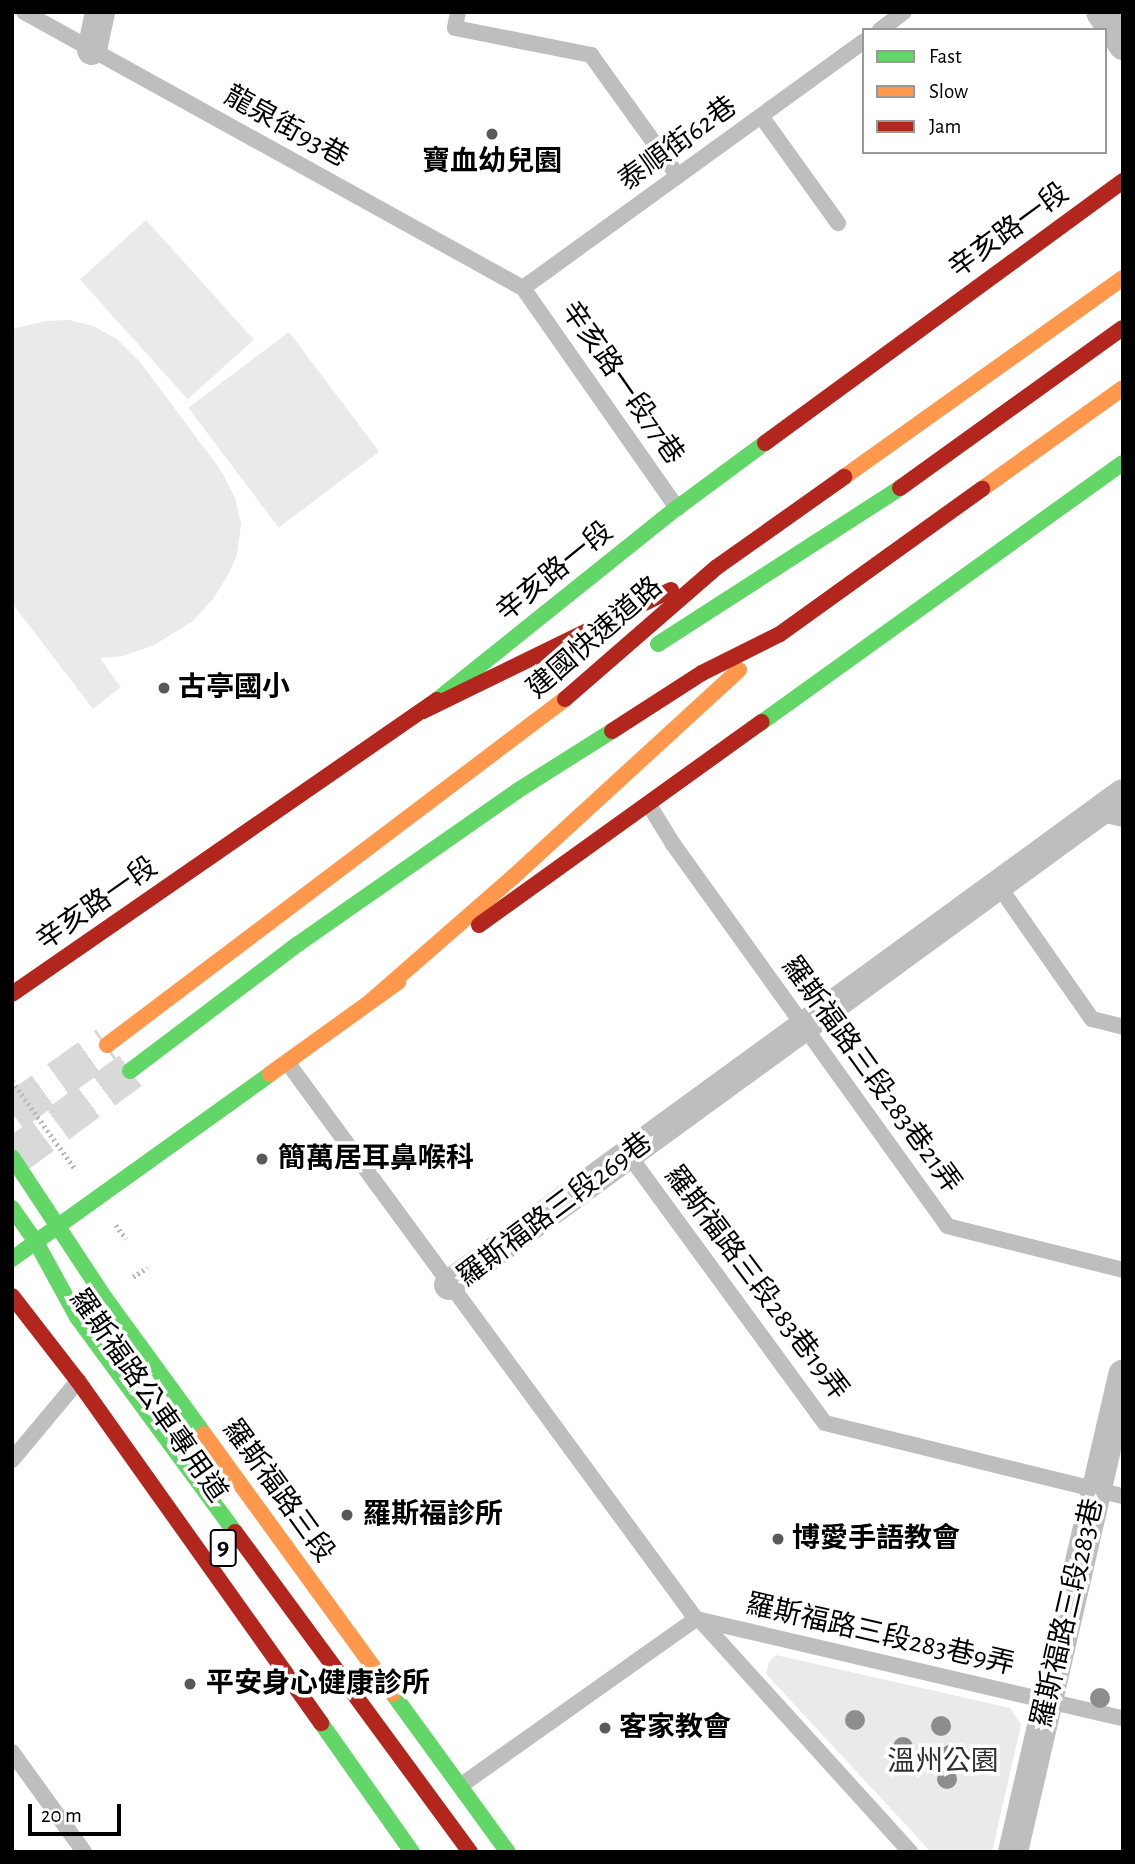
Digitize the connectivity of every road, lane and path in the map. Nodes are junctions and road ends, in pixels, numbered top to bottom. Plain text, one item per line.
1 (24, 12) edge
2 (100, 12) edge
3 (904, 12) edge
4 (1101, 12) edge
5 (457, 20) edge
6 (883, 28) edge
7 (862, 42) edge
8 (1123, 45) edge
9 (92, 50) junction
10 (761, 116) junction
11 (678, 176) junction
12 (1123, 181) edge
13 (838, 223) dead end
14 (1123, 278) edge
15 (523, 288) junction
16 (1123, 328) edge
17 (1123, 388) edge
18 (1123, 463) edge
19 (888, 496) junction
20 (677, 508) junction
21 (717, 567) junction
22 (781, 586) dead end
23 (780, 634) junction
24 (660, 680) dead end
25 (423, 711) junction
26 (539, 722) junction
27 (517, 791) junction
28 (1123, 794) edge
29 (649, 805) junction
30 (1110, 816) edge
31 (998, 885) junction
32 (12, 994) edge
33 (372, 1001) junction
34 (804, 1027) junction
35 (1123, 1027) edge
36 (107, 1045) tunnel mouth
37 (286, 1062) junction
38 (130, 1071) tunnel mouth
39 (12, 1081) edge
40 (628, 1154) junction
41 (12, 1157) edge
42 (96, 1198) junction
43 (12, 1208) edge
44 (57, 1227) junction
45 (12, 1237) edge
46 (126, 1239) dead end
47 (24, 1251) edge
48 (1123, 1270) edge
49 (40, 1284) dead end
50 (449, 1285) junction
51 (12, 1296) edge
52 (1123, 1375) edge
53 (78, 1381) junction
54 (12, 1460) edge
55 (1109, 1493) edge
56 (698, 1619) junction
57 (1049, 1702) junction
58 (1123, 1718) edge
59 (12, 1752) edge
60 (460, 1786) junction
61 (84, 1852) edge
62 (412, 1852) edge
63 (470, 1852) edge
64 (508, 1852) edge
65 (910, 1852) edge
66 (1013, 1852) edge

1 - 9 lane, 龍泉街93巷
2 - 9 street
3 - 6 lane
4 - 8 street
5 - 11 lane
7 - 10 lane, 泰順街62巷
9 - 15 lane, 龍泉街93巷
10 - 11 lane, 泰順街62巷
10 - 13 lane
11 - 15 lane, 泰順街62巷
12 - 20 main road, 辛亥路一段
14 - 21 main road, 建國快速道路
15 - 20 lane, 辛亥路一段77巷
16 - 19 main road
17 - 23 main road
18 - 29 main road
19 - 22 main road
19 - 26 main road
20 - 25 main road, 辛亥路一段
21 - 25 main road
21 - 26 main road, 建國快速道路
23 - 27 main road
23 - 33 main road
24 - 27 main road
25 - 32 main road, 辛亥路一段
26 - 36 main road, 建國快速道路
27 - 38 main road
28 - 30 street, 羅斯福路三段269巷
29 - 33 main road
29 - 34 lane, 羅斯福路三段283巷21弄
30 - 31 street, 羅斯福路三段269巷
31 - 34 street, 羅斯福路三段269巷
31 - 35 lane
33 - 37 main road
34 - 40 street, 羅斯福路三段269巷
34 - 48 lane, 羅斯福路三段283巷21弄
37 - 42 main road
37 - 50 lane
39 - 42 path
40 - 50 street, 羅斯福路三段269巷
40 - 55 lane, 羅斯福路三段283巷19弄
41 - 44 main road, 羅斯福路三段 / 9
42 - 44 main road
42 - 46 path
43 - 47 main road, 羅斯福路公車專用道 / 9
44 - 47 main road
44 - 60 main road, 羅斯福路三段 / 9
45 - 47 main road, 羅斯福路公車專用道 / 9
47 - 49 main road, 羅斯福路公車專用道 / 9
47 - 63 main road, 羅斯福路公車專用道 / 9
50 - 56 lane, 羅斯福路三段269巷
51 - 53 main road, 9
52 - 55 street, 羅斯福路三段283巷
53 - 54 lane
53 - 62 main road, 9
55 - 57 street, 羅斯福路三段283巷
56 - 57 lane, 羅斯福路三段283巷9弄
56 - 60 lane
56 - 65 lane, 羅斯福路三段269巷
57 - 58 lane, 羅斯福路三段283巷9弄
57 - 66 street, 羅斯福路三段283巷
59 - 61 lane
60 - 64 main road, 羅斯福路三段 / 9

